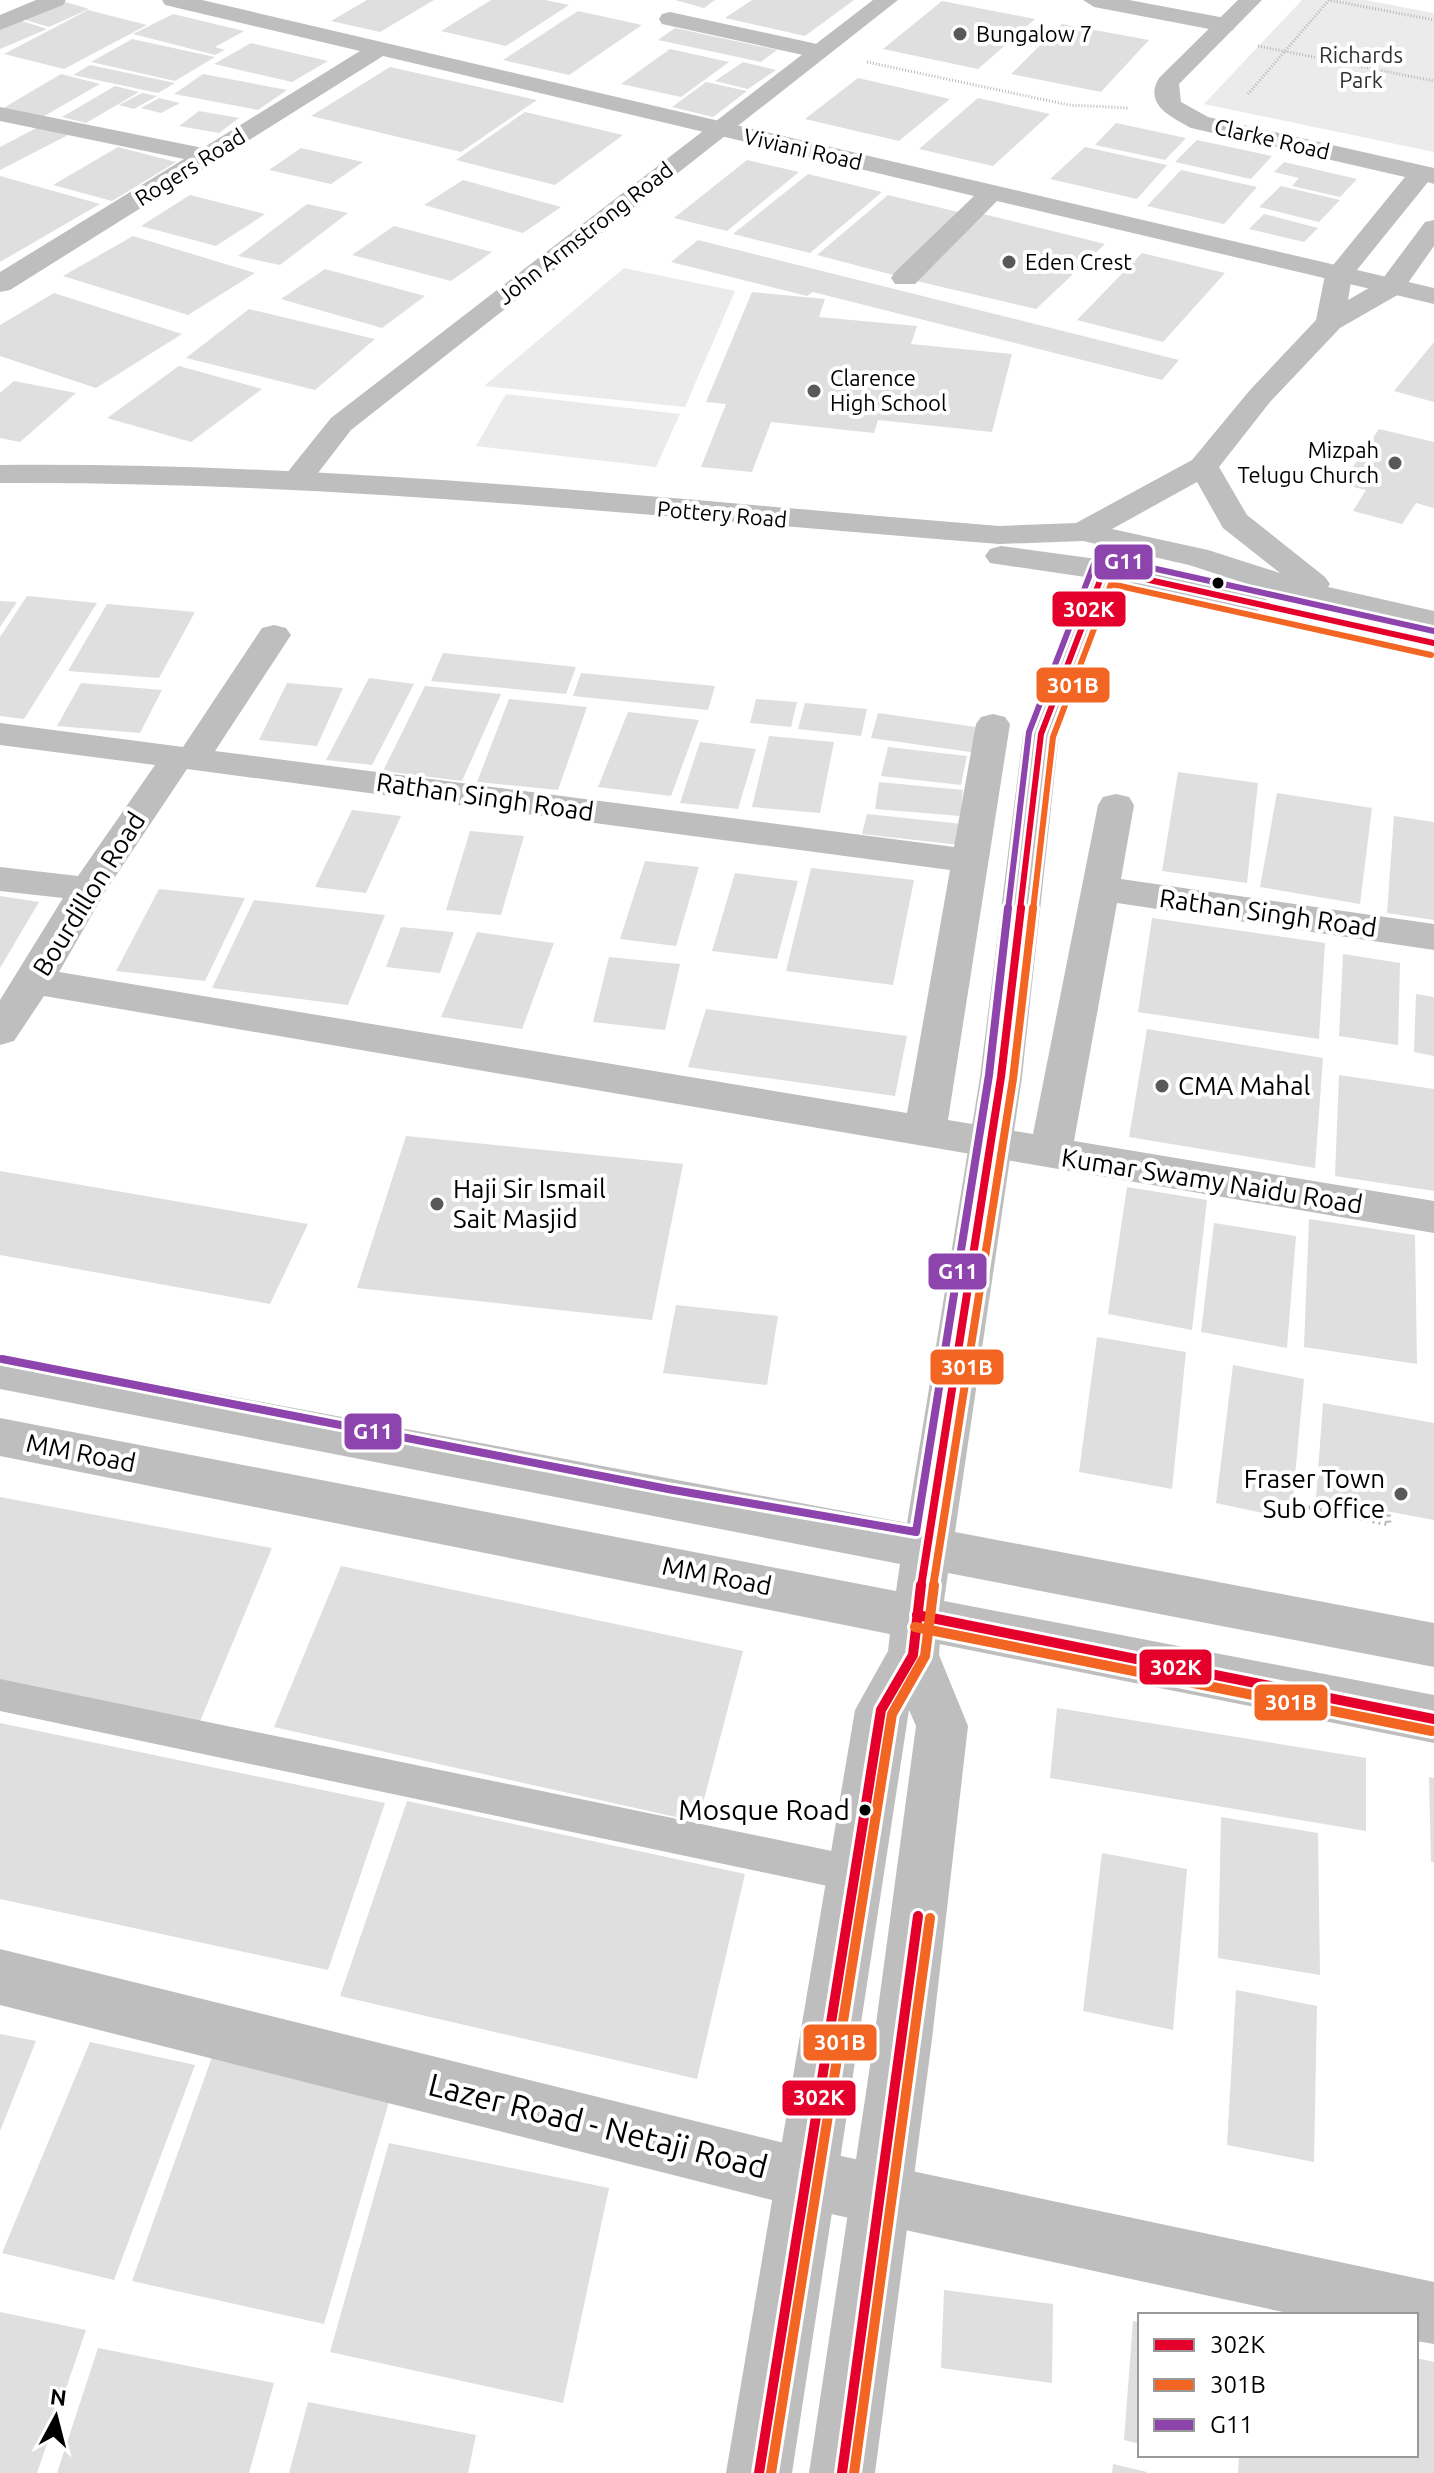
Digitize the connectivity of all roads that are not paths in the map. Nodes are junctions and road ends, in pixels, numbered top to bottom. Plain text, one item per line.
1 (55, 0) edge
2 (173, 0) edge
3 (887, 0) edge
4 (903, 0) edge
5 (1094, 0) edge
6 (1251, 0) edge
7 (670, 19) dead end
8 (0, 23) edge
9 (1225, 25) junction
10 (379, 49) junction
11 (824, 53) junction
12 (0, 114) edge
13 (723, 130) junction
14 (836, 132) dead end
15 (810, 151) junction
16 (207, 156) junction
17 (1428, 175) edge
18 (991, 193) junction
19 (1434, 228) edge
20 (1339, 275) junction
21 (905, 278) dead end
22 (0, 284) edge
23 (1391, 287) junction
24 (1434, 296) edge
25 (1330, 322) junction
26 (1203, 466) junction
27 (3, 474) edge
28 (310, 480) junction
29 (1083, 532) junction
30 (1104, 570) junction
31 (1337, 598) junction
32 (1434, 621) edge
33 (274, 635) dead end
34 (1434, 643) edge
35 (993, 724) dead end
36 (0, 734) edge
37 (186, 758) junction
38 (1116, 805) dead end
39 (970, 861) junction
40 (0, 879) edge
41 (1101, 888) junction
42 (88, 889) junction
43 (1434, 937) edge
44 (34, 981) junction
45 (0, 1031) edge
46 (925, 1132) junction
47 (990, 1143) junction
48 (1050, 1154) junction
49 (1434, 1217) edge
50 (0, 1371) edge
51 (0, 1437) edge
52 (926, 1546) junction
53 (915, 1635) junction
54 (1434, 1645) edge
55 (0, 1695) edge
56 (1434, 1719) edge
57 (856, 1874) junction
58 (0, 1977) edge
59 (808, 2179) junction
60 (882, 2195) junction
61 (1434, 2313) edge
62 (759, 2473) edge
63 (842, 2473) edge

1 - 8 street
2 - 10 street, Viviani Road
3 - 11 street, John Armstrong Road
4 - 11 street, John Armstrong Road
5 - 9 street
6 - 9 street
7 - 11 street
9 - 17 street, Clarke Road
10 - 13 street, Viviani Road
10 - 16 street, Rogers Road
11 - 13 street, John Armstrong Road
12 - 16 street
13 - 15 street, Viviani Road
13 - 28 street, John Armstrong Road
14 - 15 street
15 - 18 street, Viviani Road
16 - 22 street, Rogers Road
17 - 20 street, Clarke Road
18 - 20 street, Viviani Road
18 - 21 street
19 - 23 street
20 - 23 street, Viviani Road
20 - 25 street, Clarke Road
23 - 24 street, Viviani Road
23 - 25 street
25 - 26 street
26 - 29 street
26 - 31 street
27 - 28 street, Pottery Road
27 - 30 street
28 - 29 street, Pottery Road
29 - 31 street, Pottery Road
30 - 34 street
30 - 47 street
31 - 32 street, Pottery Road
33 - 37 street, Bourdillon Road
35 - 39 street
36 - 37 street, Rathan Singh Road
37 - 39 street, Rathan Singh Road
37 - 42 street, Bourdillon Road
38 - 41 street
39 - 46 street
40 - 42 street
41 - 43 street, Rathan Singh Road
41 - 48 street
42 - 44 street, Bourdillon Road
44 - 45 street, Bourdillon Road
44 - 46 street, Kumar Swamy Naidu Road
46 - 47 street, Kumar Swamy Naidu Road
47 - 48 street, Kumar Swamy Naidu Road
47 - 52 street
48 - 49 street, Kumar Swamy Naidu Road
50 - 52 street
51 - 53 street, MM Road
52 - 53 street
52 - 54 street
53 - 56 street, MM Road
53 - 57 street
53 - 60 street
55 - 57 lane
57 - 59 street
58 - 59 street, Lazer Road - Netaji Road
59 - 60 street, Lazer Road - Netaji Road
59 - 62 street
60 - 61 street, Lazer Road - Netaji Road
60 - 63 street

